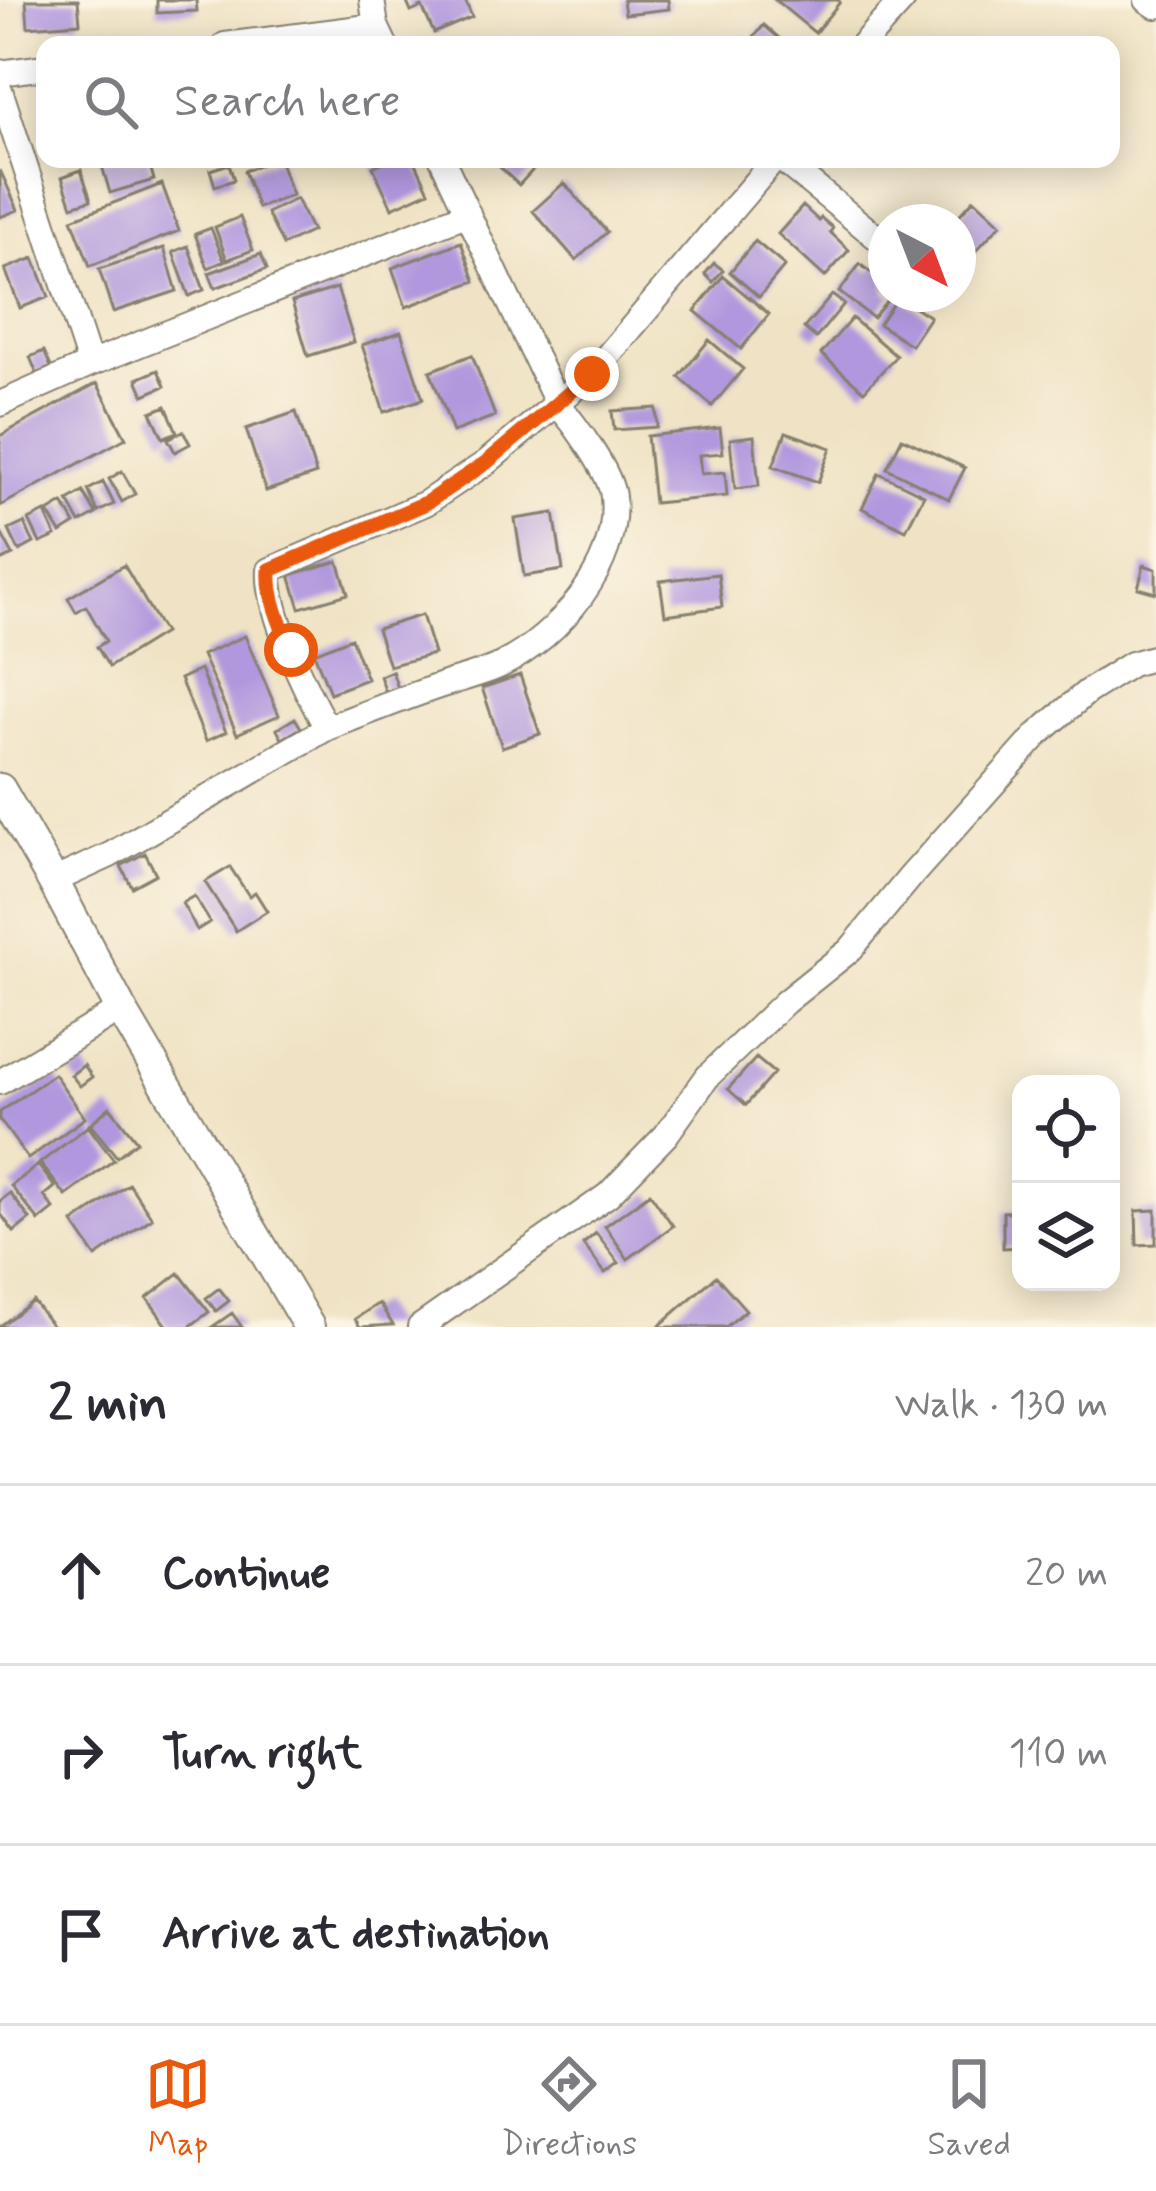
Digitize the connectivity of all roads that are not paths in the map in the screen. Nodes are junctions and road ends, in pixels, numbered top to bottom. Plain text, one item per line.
1 (372, 0) edge
2 (903, 0) edge
3 (1147, 0) edge
4 (1156, 6) edge
5 (381, 36) edge
6 (870, 36) edge
7 (36, 68) edge
8 (0, 73) edge
9 (0, 90) edge
10 (446, 168) edge
11 (770, 168) edge
12 (789, 168) edge
13 (468, 213) junction
14 (868, 231) edge
15 (90, 364) junction
16 (556, 403) junction
17 (0, 404) edge
18 (1156, 658) edge
19 (327, 728) junction
20 (0, 789) edge
21 (53, 881) junction
22 (121, 1010) junction
23 (0, 1082) edge
24 (309, 1327) edge
25 (420, 1327) edge

1 - 5 street
2 - 6 street
3 - 4 street
7 - 8 street
9 - 15 street
10 - 13 street
11 - 16 street
12 - 14 street
13 - 15 street
13 - 16 street
15 - 17 street
16 - 19 street
16 - 19 street
18 - 25 street
19 - 21 street
20 - 21 main road
21 - 22 main road
22 - 23 street
22 - 24 main road

